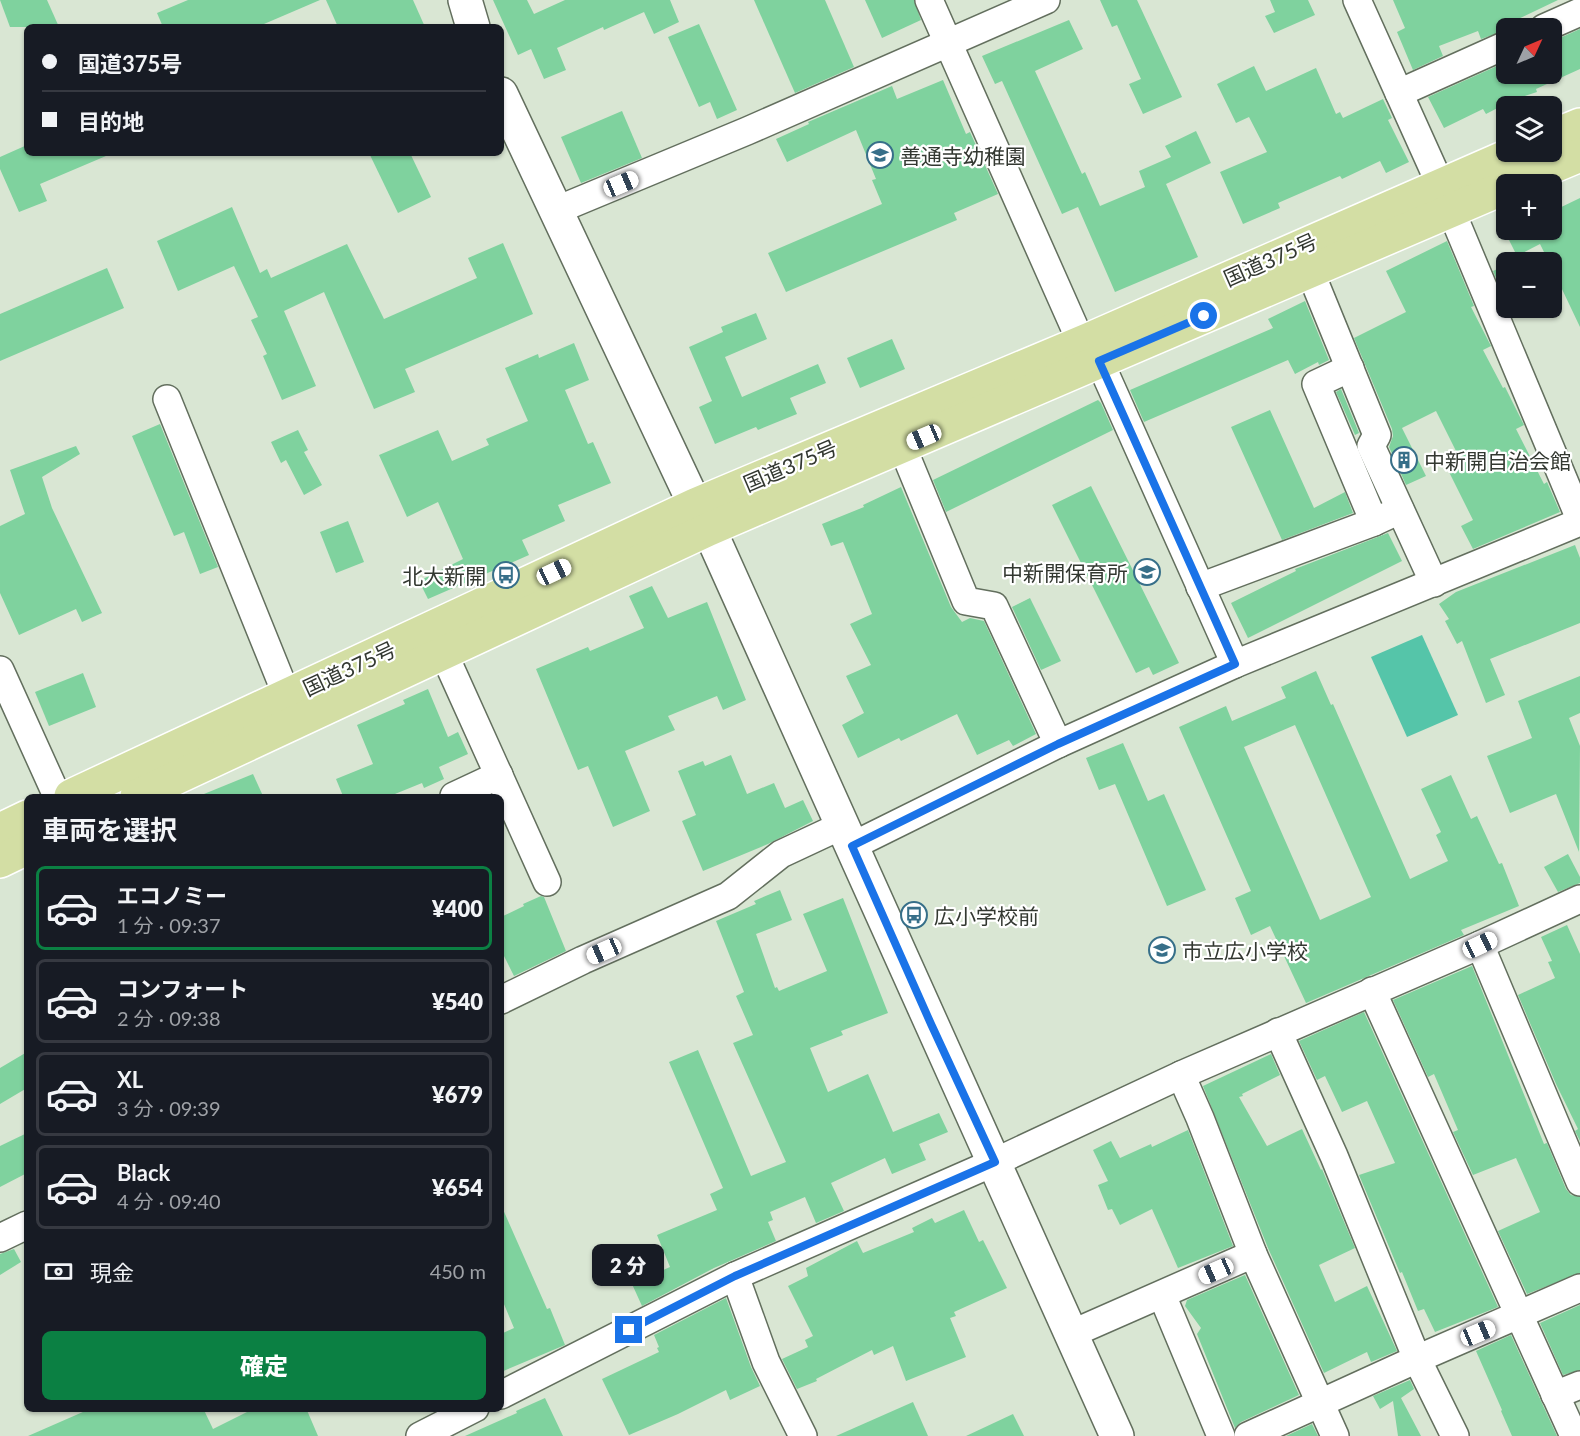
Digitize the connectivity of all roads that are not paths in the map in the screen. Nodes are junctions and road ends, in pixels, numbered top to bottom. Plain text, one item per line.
1 (465, 0) edge
2 (929, 0) edge
3 (1046, 0) edge
4 (1357, 0) edge
5 (1580, 12) edge
6 (1562, 20) edge
7 (472, 24) edge
8 (948, 43) junction
9 (1496, 49) edge
10 (1399, 93) junction
11 (504, 100) edge
12 (1580, 125) edge
13 (1562, 132) edge
14 (1580, 155) edge
15 (1501, 162) edge
16 (1535, 174) edge
17 (1496, 189) edge
18 (1446, 197) junction
19 (557, 210) junction
20 (1310, 271) junction
21 (1090, 347) junction
22 (1350, 368) junction
23 (167, 399) dead end
24 (902, 446) junction
25 (1400, 510) junction
26 (702, 517) junction
27 (1580, 521) edge
28 (1374, 522) junction
29 (1434, 584) junction
30 (1200, 587) junction
31 (438, 641) junction
32 (1235, 664) junction
33 (3, 685) edge
34 (287, 696) junction
35 (1058, 744) junction
36 (499, 775) junction
37 (56, 794) edge
38 (75, 794) edge
39 (141, 794) edge
40 (458, 794) edge
41 (24, 818) edge
42 (0, 830) edge
43 (847, 836) junction
44 (24, 849) edge
45 (0, 861) edge
46 (548, 882) dead end
47 (1578, 907) edge
48 (1480, 945) junction
49 (1372, 991) junction
50 (504, 999) edge
51 (1278, 1032) junction
52 (1180, 1075) junction
53 (995, 1162) junction
54 (1580, 1182) edge
55 (24, 1226) edge
56 (0, 1238) edge
57 (1253, 1254) junction
58 (735, 1276) junction
59 (1580, 1287) edge
60 (1162, 1295) junction
61 (1518, 1315) junction
62 (1071, 1334) junction
63 (1417, 1359) junction
64 (1580, 1385) edge
65 (504, 1393) edge
66 (1555, 1395) junction
67 (1320, 1404) junction
68 (467, 1412) edge
69 (420, 1436) edge
70 (803, 1436) edge
71 (1117, 1436) edge
72 (1221, 1436) edge
73 (1248, 1436) edge
74 (1335, 1436) edge
75 (1455, 1436) edge
76 (1574, 1436) edge

1 - 7 street
2 - 8 street
3 - 8 street
4 - 10 street
5 - 6 street
8 - 19 street
8 - 21 street
9 - 10 street
10 - 18 street
11 - 19 street
12 - 13 highway
14 - 16 highway
15 - 18 highway, 国道375号
17 - 18 highway, 国道375号
18 - 20 highway, 国道375号
18 - 21 highway, 国道375号
18 - 27 street
19 - 26 street
20 - 21 highway, 国道375号
20 - 22 street
21 - 24 highway, 国道375号
21 - 26 highway, 国道375号
21 - 30 street
22 - 25 street
22 - 28 street
23 - 34 street
24 - 26 highway, 国道375号
24 - 35 street
25 - 28 street
25 - 29 street
26 - 31 highway, 国道375号
26 - 43 street
27 - 29 street
28 - 30 street
29 - 32 street
30 - 32 street
31 - 34 highway, 国道375号
31 - 36 street
31 - 39 highway, 国道375号
32 - 35 street
33 - 37 street
34 - 38 highway, 国道375号
35 - 43 street
36 - 40 street
36 - 46 street
41 - 42 highway
43 - 50 street
43 - 53 street
44 - 45 highway
47 - 48 street
48 - 49 street
48 - 54 street
49 - 51 street
49 - 61 street
51 - 52 street
51 - 63 street
52 - 53 street
52 - 57 street
53 - 58 street
53 - 62 street
55 - 56 street
57 - 60 street
57 - 67 street
58 - 65 street
58 - 70 street
59 - 61 street
60 - 62 street
60 - 72 street
61 - 63 street
61 - 66 street
62 - 71 street
63 - 67 street
63 - 75 street
64 - 66 street
66 - 76 street
67 - 73 street
67 - 74 street
68 - 69 street

